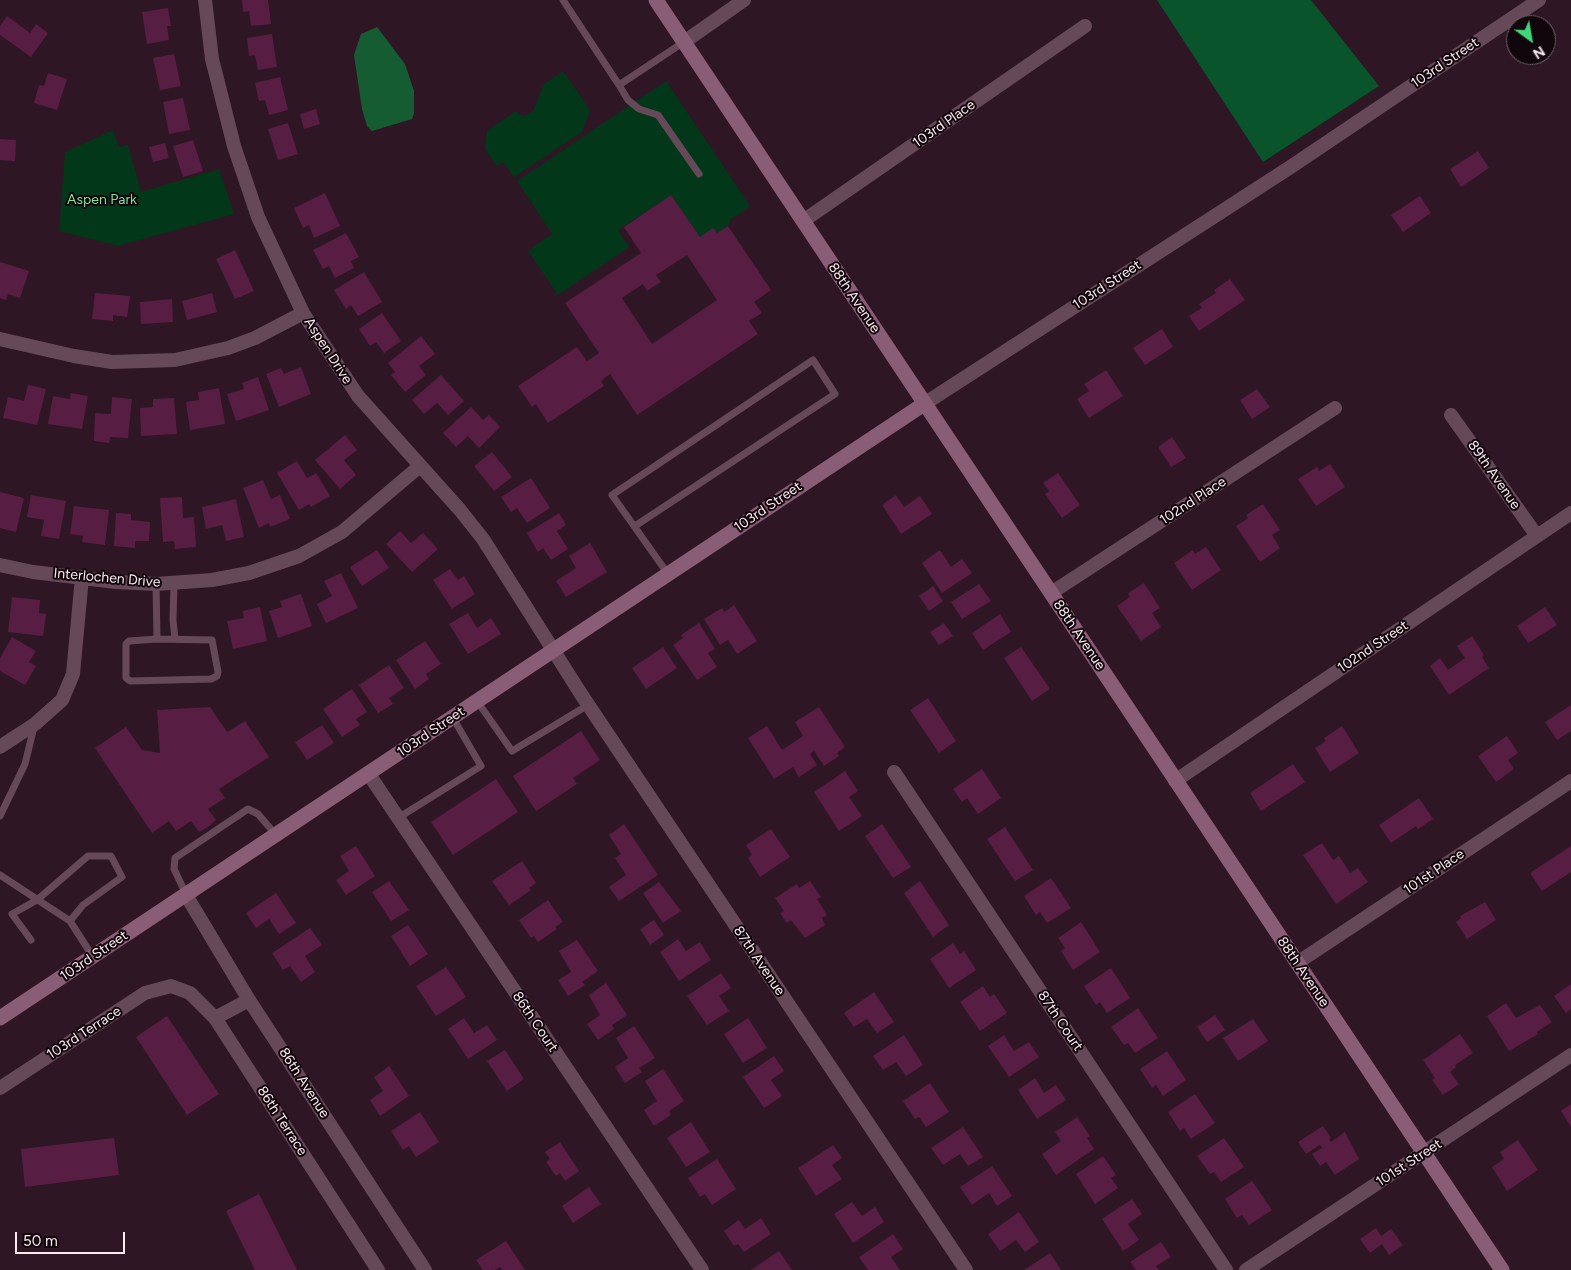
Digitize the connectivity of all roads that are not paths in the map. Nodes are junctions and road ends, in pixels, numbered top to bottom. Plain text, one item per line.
1 (205, 0) edge
2 (563, 0) edge
3 (656, 0) edge
4 (744, 0) edge
5 (1539, 0) edge
6 (1086, 26) dead end
7 (684, 42) junction
8 (619, 85) junction
9 (699, 174) dead end
10 (803, 221) junction
11 (303, 313) junction
12 (0, 339) edge
13 (924, 404) junction
14 (1335, 408) dead end
15 (1451, 415) dead end
16 (420, 466) junction
17 (1571, 514) edge
18 (635, 526) junction
19 (1537, 536) junction
20 (0, 565) edge
21 (668, 574) junction
22 (82, 577) junction
23 (156, 584) junction
24 (174, 584) junction
25 (1051, 593) junction
26 (175, 638) junction
27 (157, 639) junction
28 (554, 650) junction
29 (477, 701) junction
30 (588, 705) junction
31 (453, 717) junction
32 (35, 724) junction
33 (0, 747) edge
34 (894, 772) dead end
35 (368, 773) junction
36 (1176, 781) junction
37 (1571, 781) edge
38 (0, 816) edge
39 (398, 818) junction
40 (276, 835) junction
41 (0, 876) edge
42 (186, 895) junction
43 (37, 900) junction
44 (70, 921) junction
45 (31, 940) dead end
46 (93, 957) junction
47 (1297, 963) junction
48 (171, 986) joint
49 (249, 1000) junction
50 (0, 1018) edge
51 (215, 1018) junction
52 (1571, 1055) edge
53 (0, 1088) edge
54 (1424, 1153) junction
55 (378, 1270) edge
56 (425, 1270) edge
57 (702, 1270) edge
58 (966, 1270) edge
59 (1226, 1270) edge
60 (1246, 1270) edge
61 (1502, 1270) edge

1 - 11 street, Aspen Drive
2 - 8 lane
3 - 7 street, 88th Avenue
4 - 7 street
5 - 13 street, 103rd Street
6 - 10 street, 103rd Place
7 - 8 lane
7 - 10 street, 88th Avenue
8 - 9 lane
10 - 13 street, 88th Avenue
11 - 12 street
11 - 16 street, Aspen Drive
13 - 21 street, 103rd Street
13 - 25 street, 88th Avenue
14 - 25 street, 102nd Place
15 - 19 street, 89th Avenue
16 - 24 street, Interlochen Drive
16 - 28 street, Aspen Drive
17 - 19 street, 102nd Street
18 - 18 lane
18 - 21 lane
19 - 36 street, 102nd Street
20 - 22 street, Interlochen Drive
21 - 28 street, 103rd Street
22 - 23 street, Interlochen Drive
22 - 32 street
23 - 24 street, Interlochen Drive
23 - 27 lane
24 - 26 lane
25 - 36 street, 88th Avenue
26 - 27 lane
26 - 27 lane
28 - 29 street, 103rd Street
28 - 30 street, 87th Avenue
29 - 30 lane
29 - 31 street, 103rd Street
30 - 58 street, 87th Avenue
31 - 35 street, 103rd Street
31 - 39 lane
32 - 33 street
32 - 38 lane
34 - 59 street, 87th Court
35 - 39 street, 86th Court
35 - 40 street, 103rd Street
36 - 47 street, 88th Avenue
37 - 47 street, 101st Place
39 - 57 street, 86th Court
40 - 42 street, 103rd Street
40 - 42 lane
41 - 43 lane
42 - 46 street, 103rd Street
42 - 49 street, 86th Avenue
43 - 44 lane
43 - 44 lane
43 - 45 lane
44 - 46 lane
46 - 50 street, 103rd Street
47 - 54 street, 88th Avenue
48 - 51 street, 86th Terrace
48 - 53 street, 103rd Terrace
49 - 51 street
49 - 56 street, 86th Avenue
51 - 55 street, 86th Terrace
52 - 54 street, 101st Street
54 - 60 street, 101st Street
54 - 61 street, 88th Avenue

